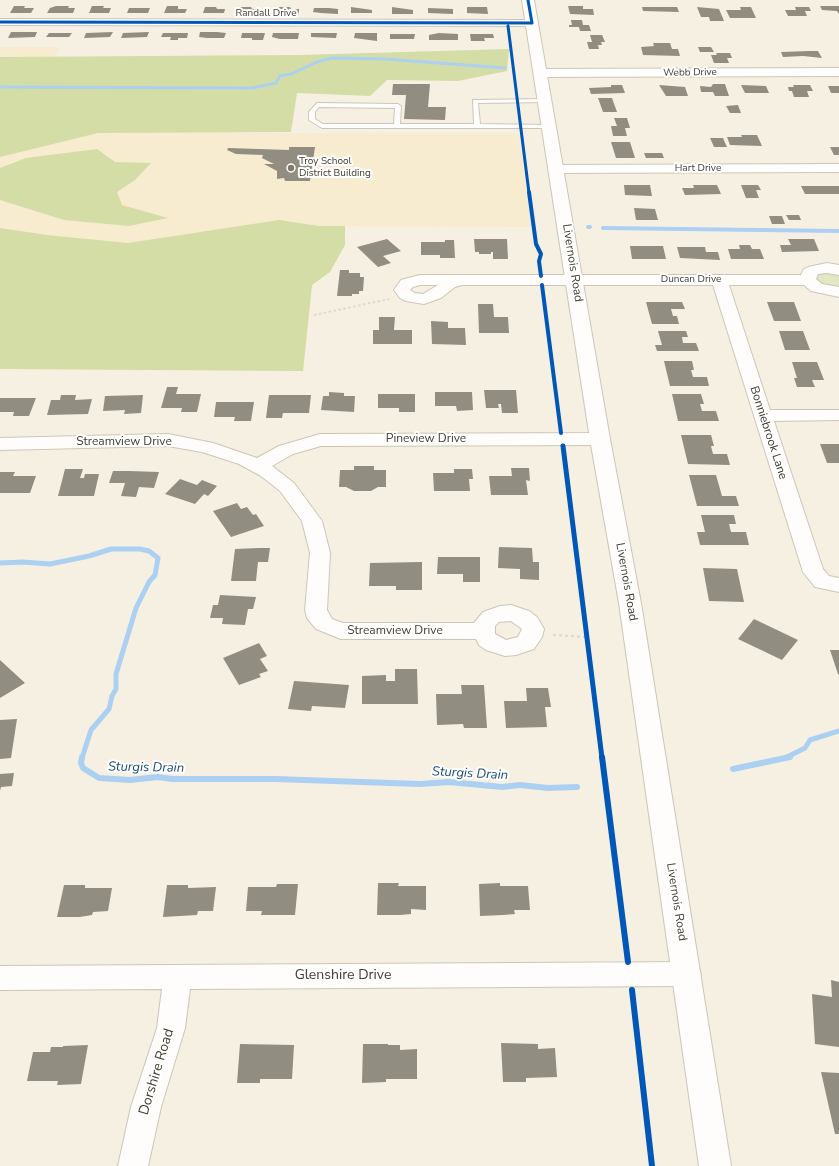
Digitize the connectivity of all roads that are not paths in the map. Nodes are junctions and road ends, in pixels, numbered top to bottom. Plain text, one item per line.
1 (528, 0) edge
2 (0, 22) edge
3 (532, 23) junction
4 (839, 72) edge
5 (540, 73) junction
6 (545, 101) junction
7 (397, 126) junction
8 (477, 126) junction
9 (549, 126) junction
10 (839, 168) edge
11 (556, 169) junction
12 (839, 270) edge
13 (460, 280) dead end
14 (575, 280) junction
15 (719, 280) junction
16 (808, 280) junction
17 (839, 292) edge
18 (762, 416) junction
19 (839, 416) edge
20 (600, 439) junction
21 (0, 444) edge
22 (258, 466) junction
23 (830, 584) edge
24 (483, 631) dead end
25 (687, 974) junction
26 (178, 977) junction
27 (0, 978) edge
28 (133, 1166) edge
29 (715, 1166) edge

1 - 3 main road, Livernois Road
2 - 3 street, Randall Drive
3 - 5 main road, Livernois Road
4 - 5 street, Webb Drive
5 - 6 main road, Livernois Road
6 - 8 lane
6 - 9 main road, Livernois Road
7 - 7 lane
7 - 8 lane
8 - 9 lane
9 - 11 main road, Livernois Road
10 - 11 street, Hart Drive
11 - 14 main road, Livernois Road
12 - 16 street
13 - 14 street, Duncan Drive
14 - 15 street, Duncan Drive
14 - 20 main road, Livernois Road
15 - 16 street, Duncan Drive
15 - 18 street, Bonniebrook Lane
16 - 17 street
18 - 19 street
18 - 23 street, Bonniebrook Lane
20 - 22 street, Pineview Drive
20 - 25 main road, Livernois Road
21 - 22 street, Streamview Drive
22 - 24 street, Streamview Drive
25 - 26 street, Glenshire Drive
25 - 29 main road, Livernois Road
26 - 27 street, Glenshire Drive
26 - 28 street, Dorshire Road

